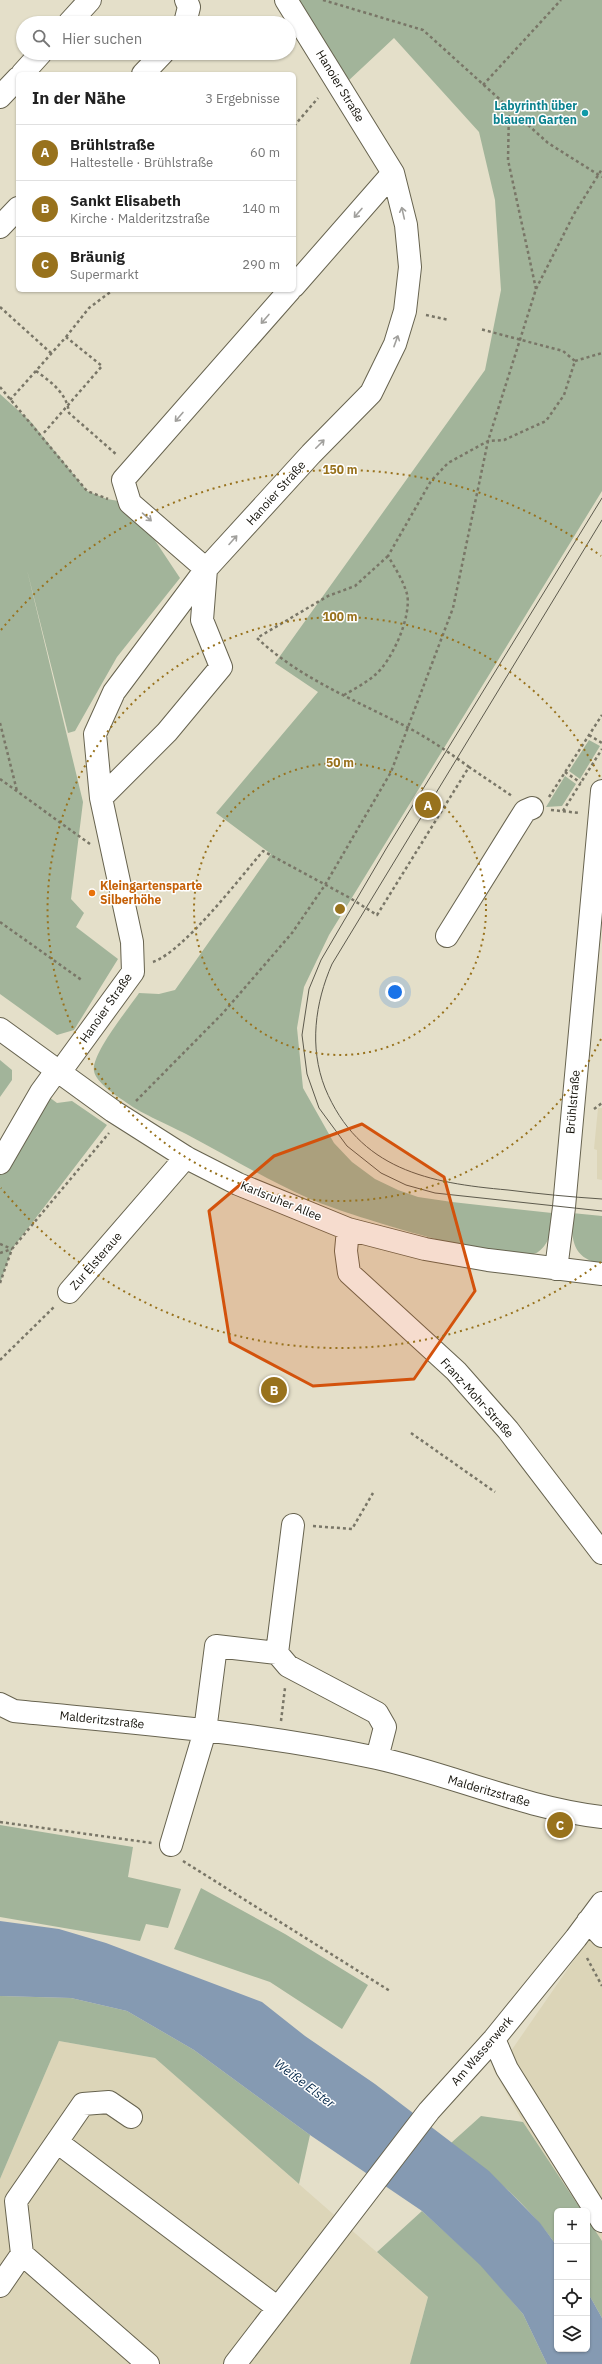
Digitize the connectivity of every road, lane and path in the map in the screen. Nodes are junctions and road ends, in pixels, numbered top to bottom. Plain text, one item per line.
1 (90, 0) edge
2 (186, 0) edge
3 (286, 0) edge
4 (323, 0) edge
5 (561, 0) edge
6 (75, 16) edge
7 (186, 16) edge
8 (296, 16) edge
9 (296, 16) edge
10 (35, 60) edge
11 (156, 60) edge
12 (24, 72) edge
13 (145, 72) edge
14 (16, 80) edge
15 (483, 84) junction
16 (0, 96) edge
17 (318, 98) dead end
18 (509, 109) junction
19 (296, 124) edge
20 (602, 169) edge
21 (393, 173) junction
22 (598, 175) junction
23 (602, 177) edge
24 (16, 210) edge
25 (0, 227) edge
26 (296, 284) edge
27 (536, 289) junction
28 (110, 292) edge
29 (288, 292) edge
30 (0, 307) edge
31 (480, 330) dead end
32 (66, 337) junction
33 (518, 340) junction
34 (602, 353) edge
35 (52, 354) junction
36 (575, 361) junction
37 (36, 371) junction
38 (0, 387) edge
39 (10, 400) junction
40 (68, 405) junction
41 (42, 435) junction
42 (488, 441) junction
43 (122, 459) dead end
44 (130, 503) junction
45 (388, 556) junction
46 (206, 569) junction
47 (344, 695) junction
48 (602, 716) edge
49 (0, 723) edge
50 (409, 728) junction
51 (589, 735) junction
52 (602, 743) edge
53 (469, 767) junction
54 (565, 772) junction
55 (0, 779) edge
56 (581, 783) dead end
57 (602, 791) edge
58 (17, 792) junction
59 (101, 798) junction
60 (536, 809) junction
61 (600, 815) junction
62 (95, 847) dead end
63 (598, 868) edge
64 (325, 885) junction
65 (0, 922) edge
66 (447, 936) dead end
67 (150, 963) dead end
68 (594, 965) edge
69 (83, 981) dead end
70 (0, 1030) edge
71 (58, 1071) junction
72 (130, 1107) dead end
73 (110, 1132) dead end
74 (186, 1157) junction
75 (0, 1163) edge
76 (348, 1228) junction
77 (0, 1244) edge
78 (12, 1249) junction
79 (0, 1253) edge
80 (556, 1270) junction
81 (602, 1274) edge
82 (0, 1283) edge
83 (69, 1292) joint
84 (0, 1360) edge
85 (411, 1433) dead end
86 (495, 1492) dead end
87 (373, 1493) dead end
88 (293, 1524) joint
89 (602, 1553) edge
90 (283, 1660) junction
91 (0, 1704) edge
92 (205, 1731) junction
93 (279, 1741) junction
94 (377, 1758) junction
95 (602, 1817) edge
96 (0, 1822) edge
97 (171, 1845) junction
98 (602, 1903) edge
99 (589, 1932) edge
100 (602, 1986) edge
101 (390, 1991) dead end
102 (494, 2039) junction
103 (131, 2116) dead end
104 (57, 2142) junction
105 (602, 2221) edge
106 (22, 2254) junction
107 (0, 2286) edge
108 (278, 2308) junction
109 (148, 2364) edge
110 (235, 2364) edge

1 - 6 street
2 - 7 street
3 - 9 street, Hanoier Straße
4 - 15 path
5 - 15 path
8 - 21 street, Hanoier Straße
10 - 12 street
11 - 13 street
14 - 16 street
15 - 18 path
17 - 19 path
18 - 22 path
18 - 27 path
20 - 22 path
21 -> 26 street
46 -> 21 street, Hanoier Straße
22 - 23 path
22 - 27 path
24 - 25 street
27 - 33 path
28 - 32 path
29 -> 44 street
30 - 35 path
31 - 33 path
32 - 35 path
32 - 40 path
33 - 36 path
33 - 42 path
34 - 36 path
35 - 37 path
36 - 42 path
37 - 39 path
37 - 40 path
38 - 39 path
39 - 41 path
40 - 41 path
40 - 43 path
41 - 44 path
42 - 45 path
42 - 50 path
44 -> 46 street
45 - 47 path
45 - 47 path
46 - 59 street, Hanoier Straße
46 - 59 street
47 - 50 path
48 - 51 path
49 - 58 path
50 - 53 path
50 - 64 path
51 - 52 path
51 - 54 path
53 - 60 path
53 - 64 path
54 - 56 path
54 - 60 path
55 - 58 path
57 - 61 street, Brühlstraße
58 - 62 path
59 - 71 street, Hanoier Straße
60 - 61 path
60 - 66 street
61 - 63 street, Brühlstraße
63 - 68 street, Brühlstraße
64 - 67 path
64 - 72 path
65 - 69 path
68 - 80 street, Brühlstraße
70 - 71 street, Karlsruher Allee
71 - 74 street, Karlsruher Allee
71 - 75 street, Hanoier Straße
73 - 78 path
74 - 76 street, Karlsruher Allee
74 - 83 street, Zur Elsteraue
76 - 80 street, Karlsruher Allee
76 - 89 street, Franz-Mohr-Straße
77 - 78 path
78 - 79 path
78 - 82 path
80 - 81 street, Karlsruher Allee
83 - 84 path, Zur Elsteraue
85 - 86 path
87 - 88 path
88 - 90 street
90 - 92 street
90 - 93 path
90 - 94 street
91 - 92 street, Malderitzstraße
92 - 93 street, Malderitzstraße
92 - 97 street
93 - 94 street, Malderitzstraße
94 - 95 street, Malderitzstraße
96 - 97 path
97 - 101 path
98 - 99 street, Am Wasserwerk
99 - 100 path
99 - 102 street, Am Wasserwerk
102 - 105 street
102 - 108 street, Am Wasserwerk
103 - 104 street
104 - 106 street
104 - 108 street
106 - 107 street
106 - 109 street
108 - 110 street, Am Wasserwerk

